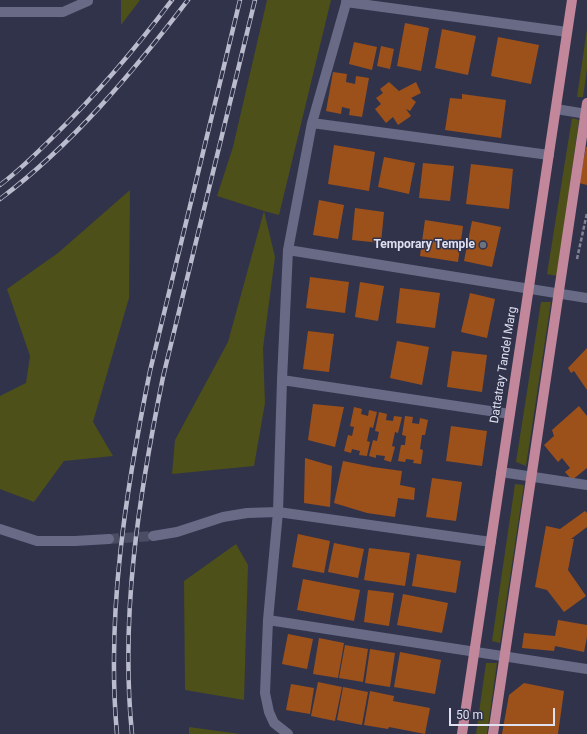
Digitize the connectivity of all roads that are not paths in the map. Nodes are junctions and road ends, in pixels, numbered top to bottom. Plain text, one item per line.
1 (88, 0) edge
2 (572, 0) edge
3 (347, 1) edge
4 (0, 12) edge
5 (567, 32) junction
6 (556, 109) junction
7 (586, 110) edge
8 (312, 124) junction
9 (549, 155) junction
10 (288, 250) junction
11 (529, 289) junction
12 (558, 294) junction
13 (587, 298) edge
14 (282, 380) junction
15 (510, 414) junction
16 (501, 472) junction
17 (531, 476) junction
18 (587, 485) edge
19 (278, 512) junction
20 (0, 529) edge
21 (153, 536) tunnel mouth
22 (110, 539) tunnel mouth
23 (491, 542) junction
24 (268, 620) junction
25 (474, 652) junction
26 (504, 656) junction
27 (587, 669) edge
28 (288, 734) edge
29 (462, 734) edge
30 (492, 734) edge

1 - 4 street
2 - 5 main road, Dattatray Tandel Marg
3 - 5 street
3 - 8 street
5 - 6 main road, Dattatray Tandel Marg
6 - 7 street
6 - 9 main road, Dattatray Tandel Marg
7 - 12 main road
8 - 9 street
8 - 10 street
9 - 11 main road, Dattatray Tandel Marg
10 - 11 street
10 - 14 street
11 - 12 street
11 - 15 main road, Dattatray Tandel Marg
12 - 13 street
12 - 17 main road
14 - 15 street
14 - 19 street
15 - 16 main road, Dattatray Tandel Marg
16 - 17 street
16 - 23 main road, Dattatray Tandel Marg
17 - 18 street
17 - 26 main road
19 - 21 street
19 - 23 street
19 - 24 street
20 - 22 street
23 - 25 main road, Dattatray Tandel Marg
24 - 25 street
24 - 28 street
25 - 26 street
25 - 29 main road, Dattatray Tandel Marg
26 - 27 street
26 - 30 main road

